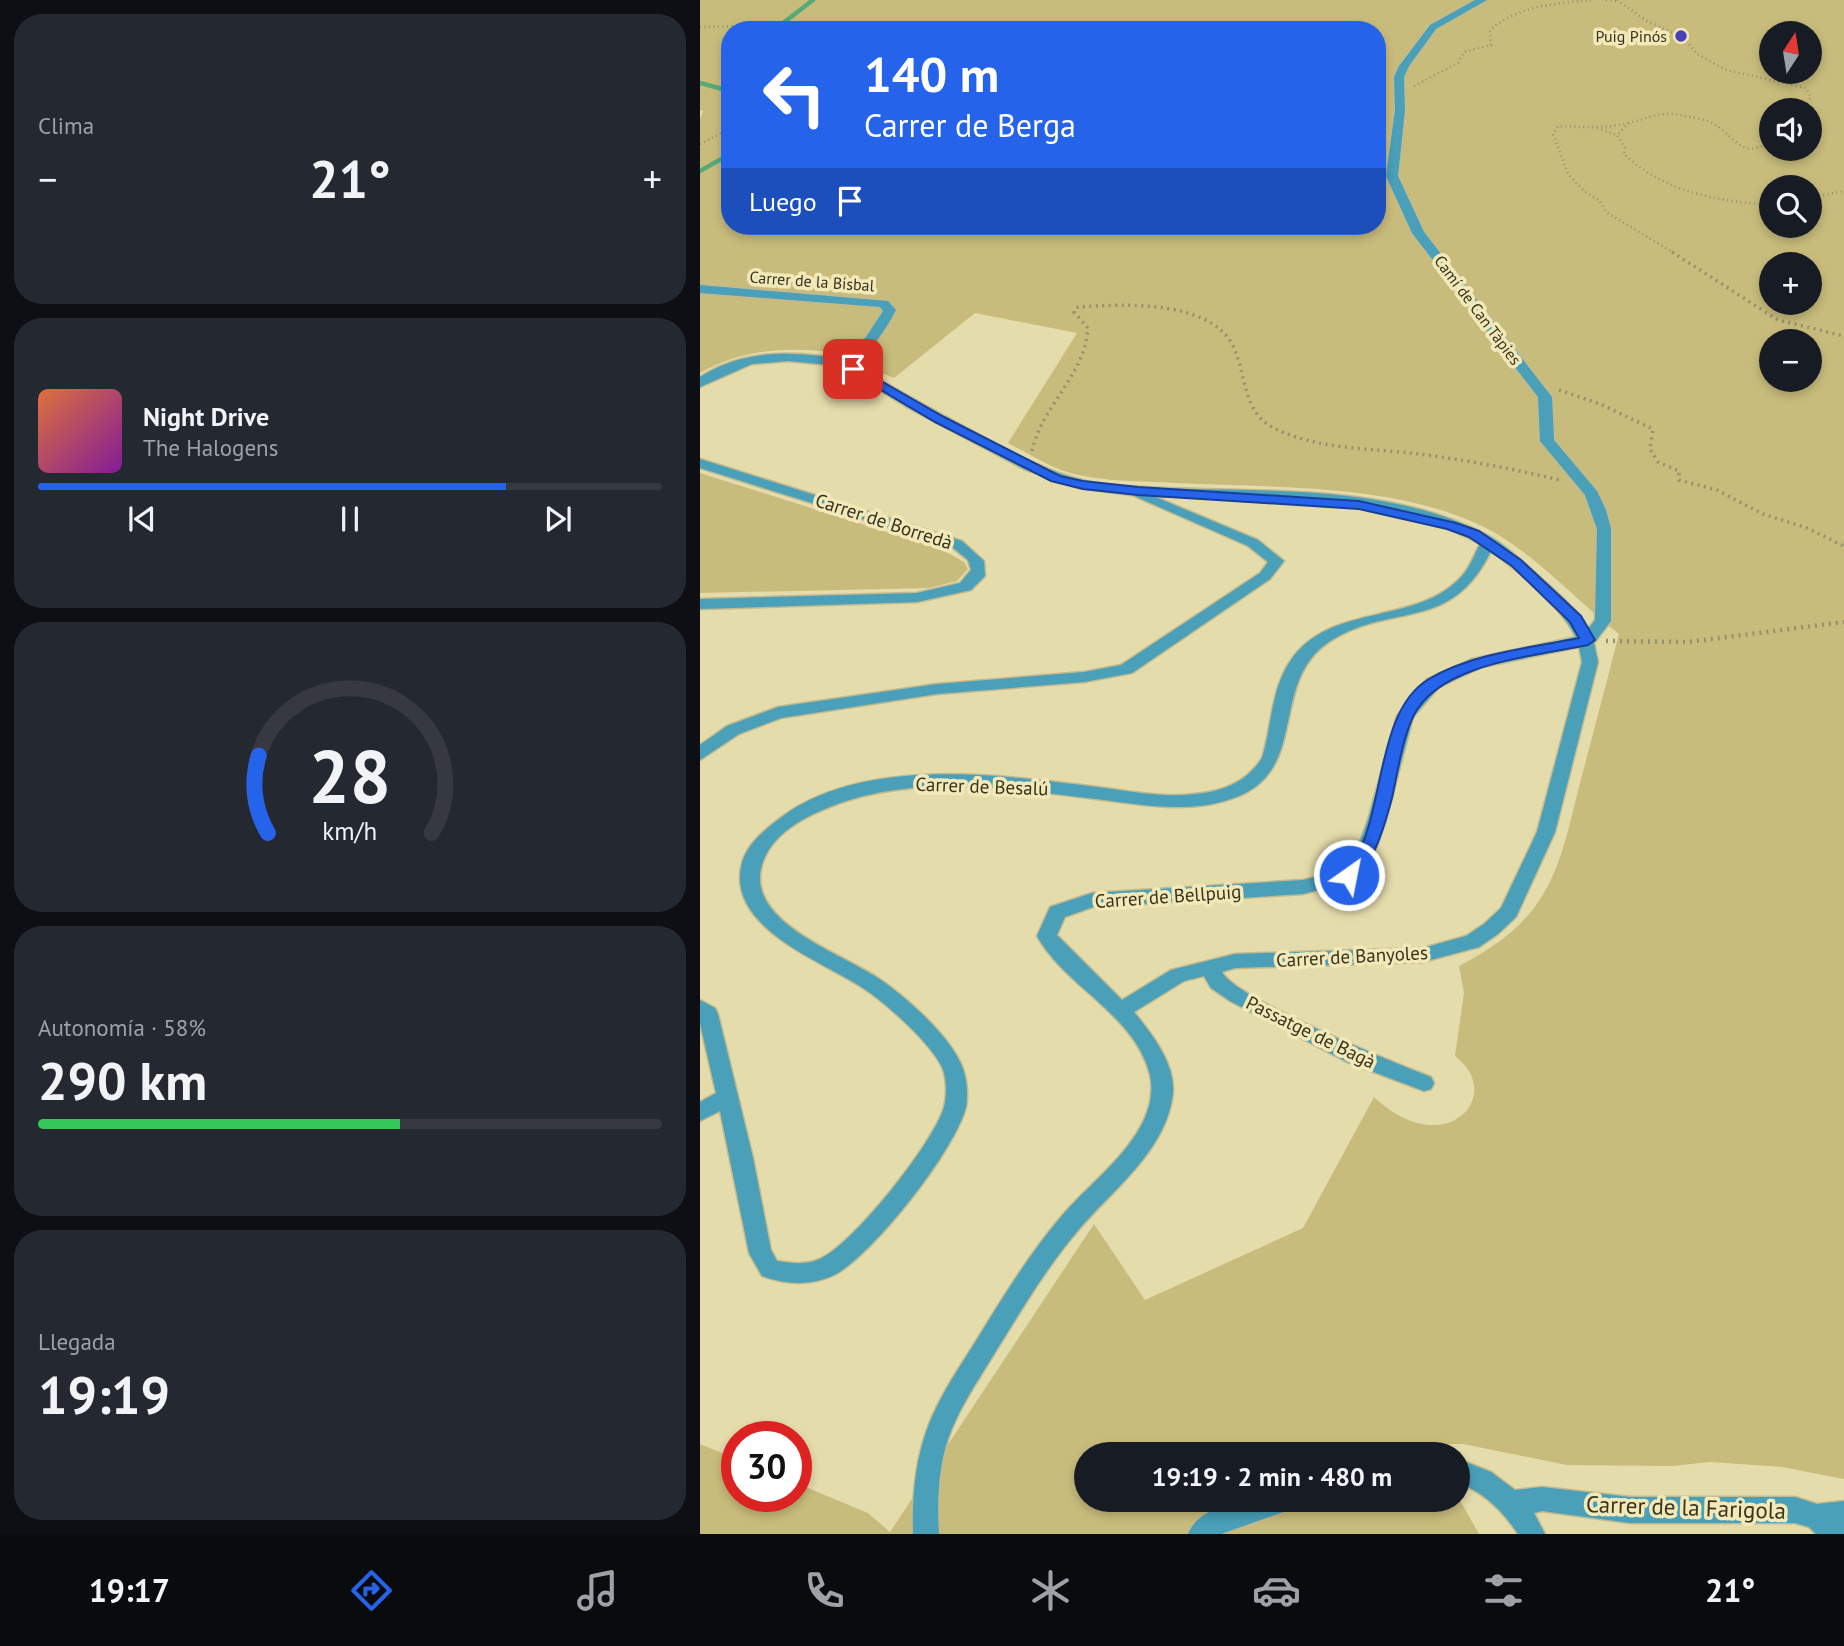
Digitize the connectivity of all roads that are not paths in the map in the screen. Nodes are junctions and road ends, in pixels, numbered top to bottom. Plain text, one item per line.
1 (1482, 0) edge
2 (700, 289) edge
3 (844, 363) junction
4 (700, 383) edge
5 (700, 463) edge
6 (1126, 489) junction
7 (1488, 543) junction
8 (700, 604) edge
9 (1588, 640) junction
10 (700, 754) edge
11 (1209, 967) junction
12 (700, 1008) edge
13 (1120, 1011) junction
14 (1424, 1083) dead end
15 (728, 1097) junction
16 (700, 1112) edge
17 (1470, 1476) edge
18 (1513, 1503) junction
19 (1244, 1512) edge
20 (1844, 1514) edge
21 (1825, 1526) edge
22 (926, 1534) edge
23 (1201, 1534) edge
24 (1532, 1534) edge

1 - 9 street, Camí de Can Tàpies
2 - 3 street, Carrer de la Bisbal
3 - 4 street
3 - 6 street
5 - 8 street, Carrer de Borredà
6 - 7 street
6 - 10 street
7 - 9 street
7 - 15 street, Carrer de Besalú
9 - 11 street, Carrer de Banyoles
9 - 13 street, Carrer de Bellpuig
11 - 13 street, Carrer de Banyoles
11 - 14 street, Passatge de Bagà
12 - 15 street, Carrer de Besalú
13 - 22 street, Carrer de Bellpuig
15 - 16 street
17 - 18 street
18 - 21 street, Carrer de la Farigola
18 - 24 street
19 - 23 street
20 - 21 street, Carrer de la Farigola

